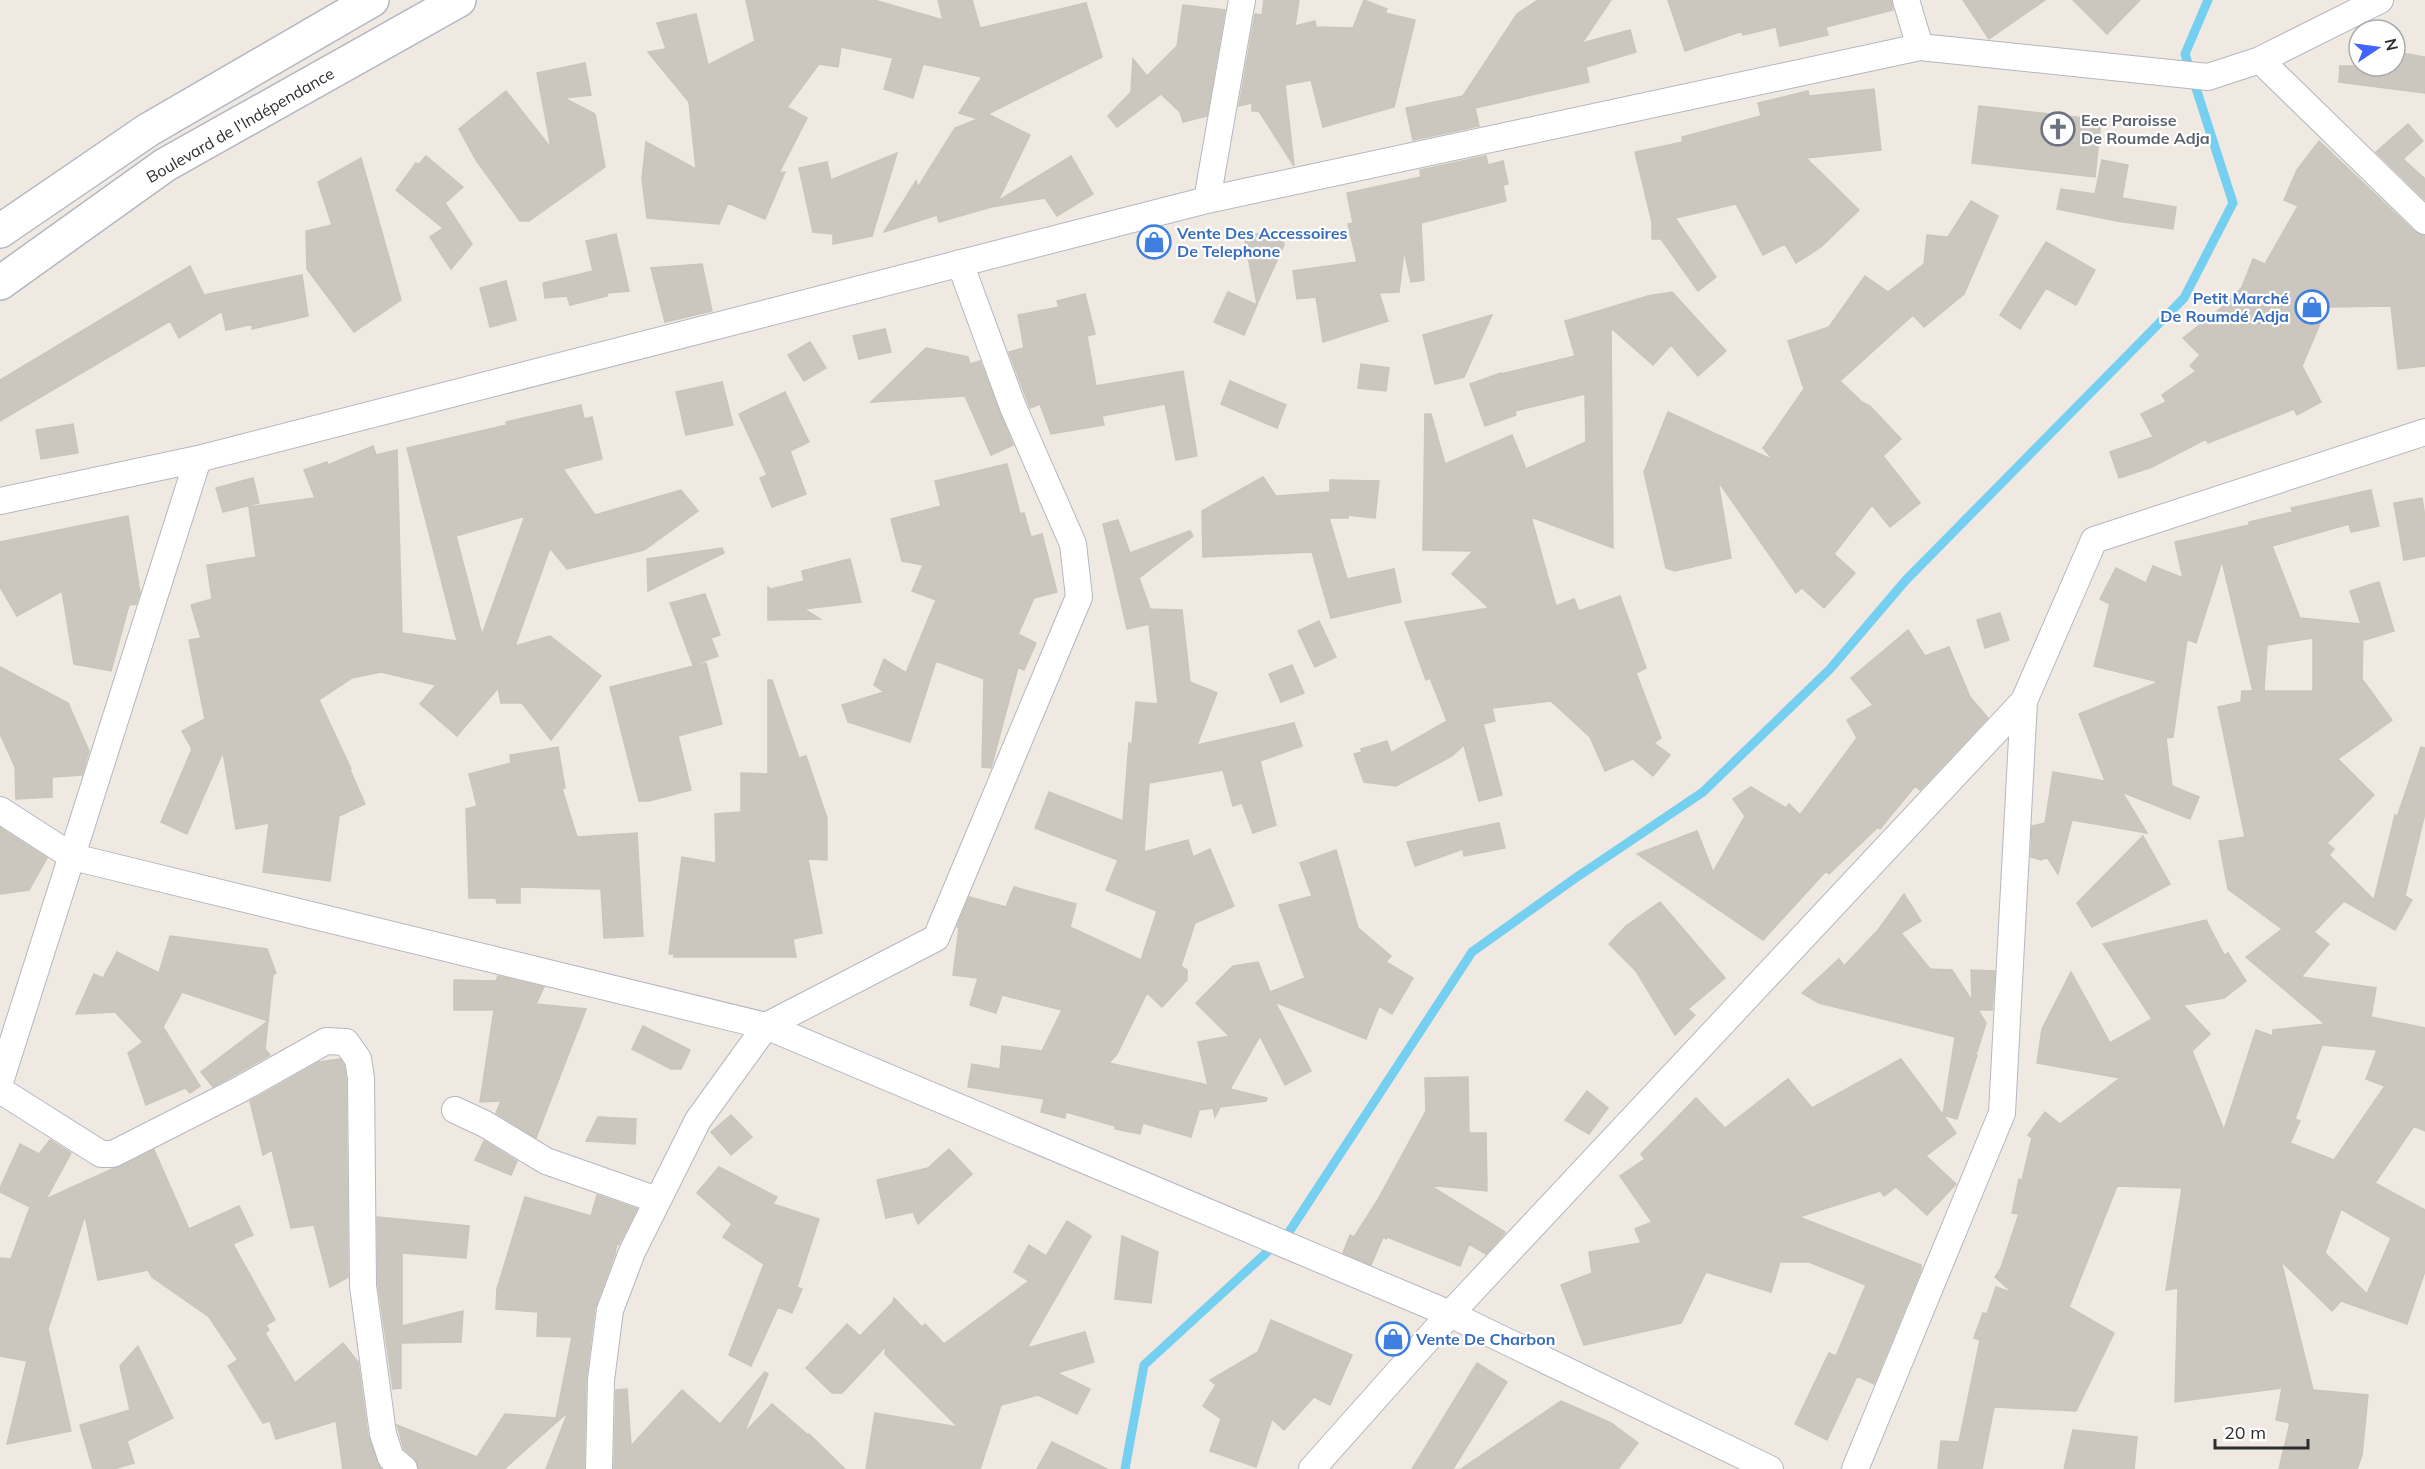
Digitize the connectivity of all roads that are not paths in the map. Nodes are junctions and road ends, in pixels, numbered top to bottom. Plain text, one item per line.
1 (372, 0) edge
2 (459, 0) edge
3 (1242, 0) edge
4 (1906, 0) edge
5 (2380, 0) edge
6 (1920, 47) junction
7 (2260, 60) junction
8 (1207, 200) junction
9 (2425, 221) edge
10 (0, 231) edge
11 (960, 263) junction
12 (0, 283) edge
13 (2425, 432) edge
14 (198, 459) junction
15 (0, 501) edge
16 (2024, 701) junction
17 (0, 810) edge
18 (73, 857) junction
19 (766, 1026) junction
20 (0, 1082) edge
21 (0, 1090) edge
22 (455, 1110) dead end
23 (657, 1200) junction
24 (1450, 1314) junction
25 (404, 1469) edge
26 (599, 1469) edge
27 (1312, 1469) edge
28 (1770, 1469) edge
29 (1855, 1469) edge

1 - 10 main road
2 - 12 main road, Boulevard de l'Indépendance
3 - 8 street
4 - 6 street
5 - 7 street
6 - 7 street
6 - 8 street
7 - 9 street
8 - 11 street
11 - 14 street
11 - 19 street
13 - 16 street
14 - 15 street
14 - 18 street
16 - 24 street
16 - 29 street
17 - 18 street
18 - 19 street
18 - 20 street
19 - 23 street
19 - 24 street
21 - 25 street
22 - 23 street
23 - 26 street
24 - 27 street
24 - 28 street

